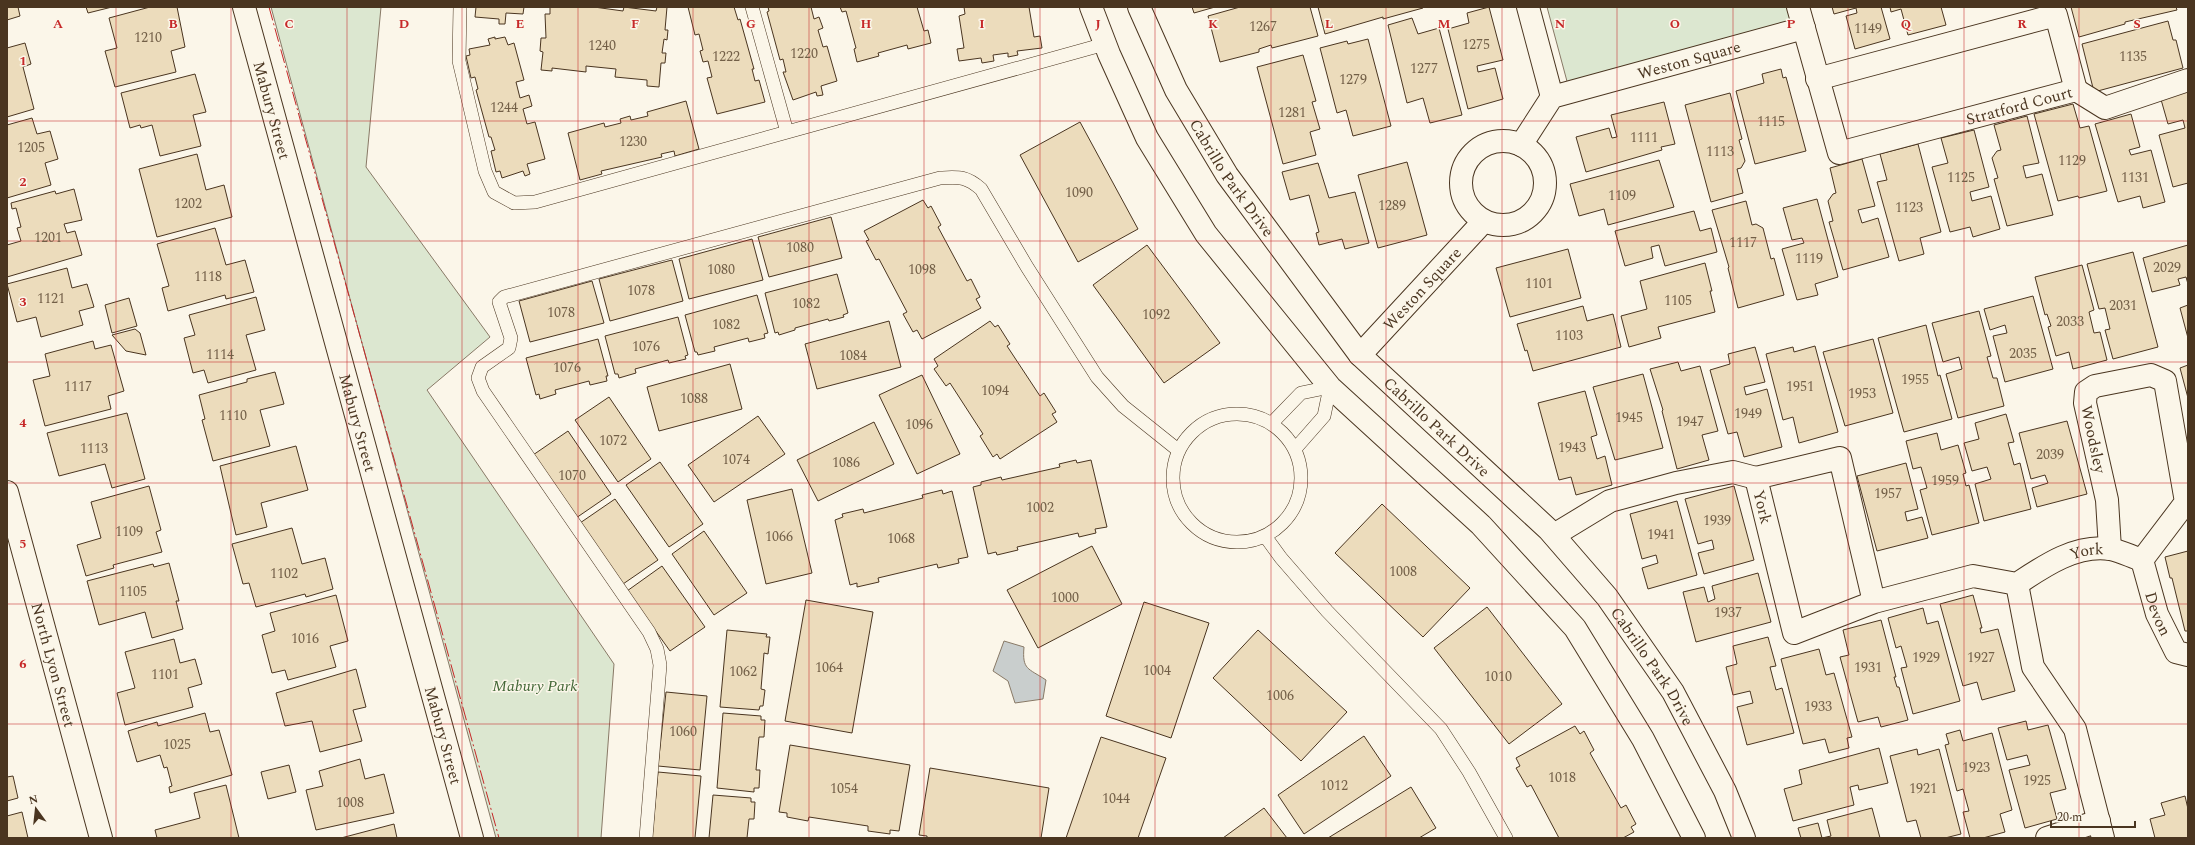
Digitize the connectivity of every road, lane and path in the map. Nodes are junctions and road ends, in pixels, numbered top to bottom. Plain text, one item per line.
1 (244, 7) edge
2 (460, 7) edge
3 (752, 7) edge
4 (1091, 7) edge
5 (1139, 7) edge
6 (1528, 7) edge
7 (1798, 7) edge
8 (1804, 28) junction
9 (1105, 44) junction
10 (1818, 79) junction
11 (2188, 80) edge
12 (2076, 90) junction
13 (1552, 97) junction
14 (787, 132) junction
15 (1521, 145) junction
16 (1483, 222) junction
17 (1360, 355) junction
18 (1330, 388) junction
19 (1272, 423) junction
20 (1295, 449) junction
21 (1178, 450) junction
22 (1756, 478) junction
23 (7, 492) edge
24 (1265, 536) junction
25 (1554, 536) junction
26 (2110, 549) junction
27 (2142, 560) junction
28 (2017, 584) junction
29 (1874, 602) junction
30 (2188, 655) edge
31 (2101, 830) edge
32 (101, 838) edge
33 (472, 838) edge
34 (646, 838) edge
35 (1506, 838) edge
36 (1694, 838) edge
37 (1744, 838) edge
38 (2047, 838) edge

1 - 33 street, Mabury Street
2 - 14 lane
3 - 14 lane
4 - 9 street
5 - 17 street, Cabrillo Park Drive
6 - 13 street
7 - 8 street
8 - 10 street, Stratford Court
8 - 13 street, Weston Square
9 - 14 lane
9 - 18 street
10 - 12 street, Stratford Court
10 - 12 street, Stratford Court
11 - 12 street
13 - 15 street
15 - 16 street
15 - 16 street
16 - 17 street, Weston Square
17 - 25 street, Cabrillo Park Drive
18 - 19 lane
18 - 20 lane
18 - 36 street
19 - 20 lane
19 - 21 lane
20 - 24 lane
21 - 24 lane
21 - 34 lane
22 - 25 street
22 - 29 street, York
22 - 29 street, York
23 - 32 street, North Lyon Street
24 - 35 lane
25 - 37 street, Cabrillo Park Drive
26 - 27 street, York
26 - 27 street, Woodsley
26 - 28 street, York
27 - 30 street, Devon
28 - 29 street, York
28 - 31 street
31 - 38 street

